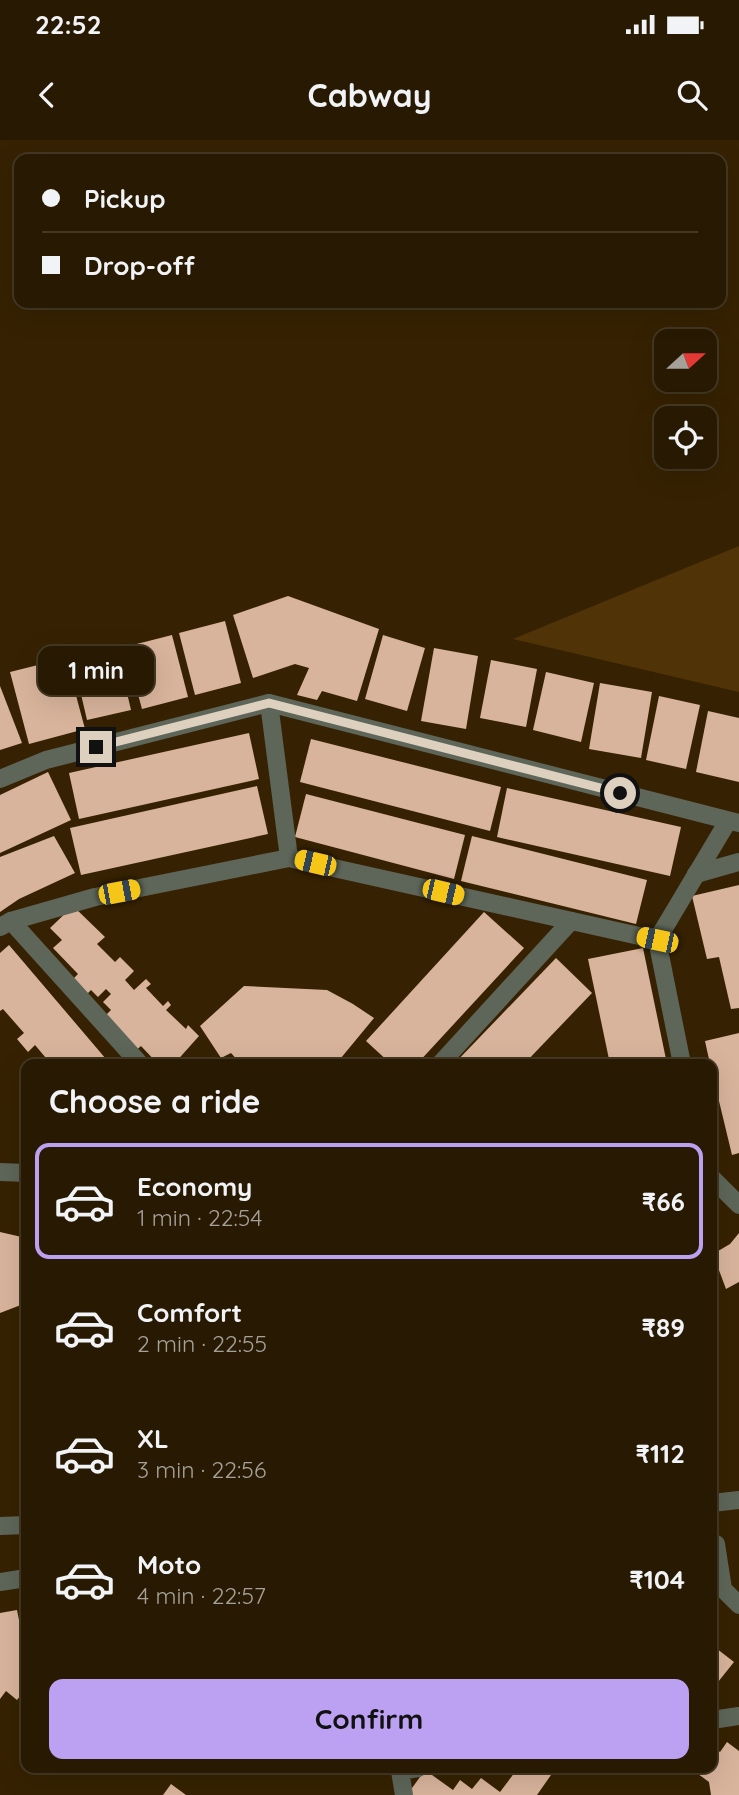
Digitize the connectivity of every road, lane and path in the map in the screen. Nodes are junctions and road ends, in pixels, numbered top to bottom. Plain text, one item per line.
1 (269, 703) junction
2 (0, 779) edge
3 (734, 822) edge
4 (289, 858) junction
5 (739, 862) edge
6 (696, 874) junction
7 (571, 921) junction
8 (5, 924) edge
9 (657, 940) junction
10 (135, 1059) edge
11 (445, 1059) edge
12 (681, 1059) edge
13 (0, 1172) edge
14 (21, 1173) edge
15 (717, 1183) edge
16 (739, 1205) edge
17 (739, 1500) edge
18 (717, 1502) edge
19 (21, 1525) edge
20 (0, 1526) edge
21 (717, 1550) edge
22 (21, 1579) edge
23 (0, 1582) edge
24 (739, 1605) edge
25 (739, 1716) edge
26 (717, 1719) edge
27 (400, 1773) edge
28 (404, 1795) edge

1 - 2 street
1 - 3 street
1 - 4 street
3 - 6 street
4 - 7 street
4 - 8 street
5 - 6 street
6 - 9 street
7 - 9 street
7 - 11 street
8 - 10 street
9 - 12 street
13 - 14 street
15 - 16 street
17 - 18 street
19 - 20 street
21 - 24 street
22 - 23 street
25 - 26 street
27 - 28 street

